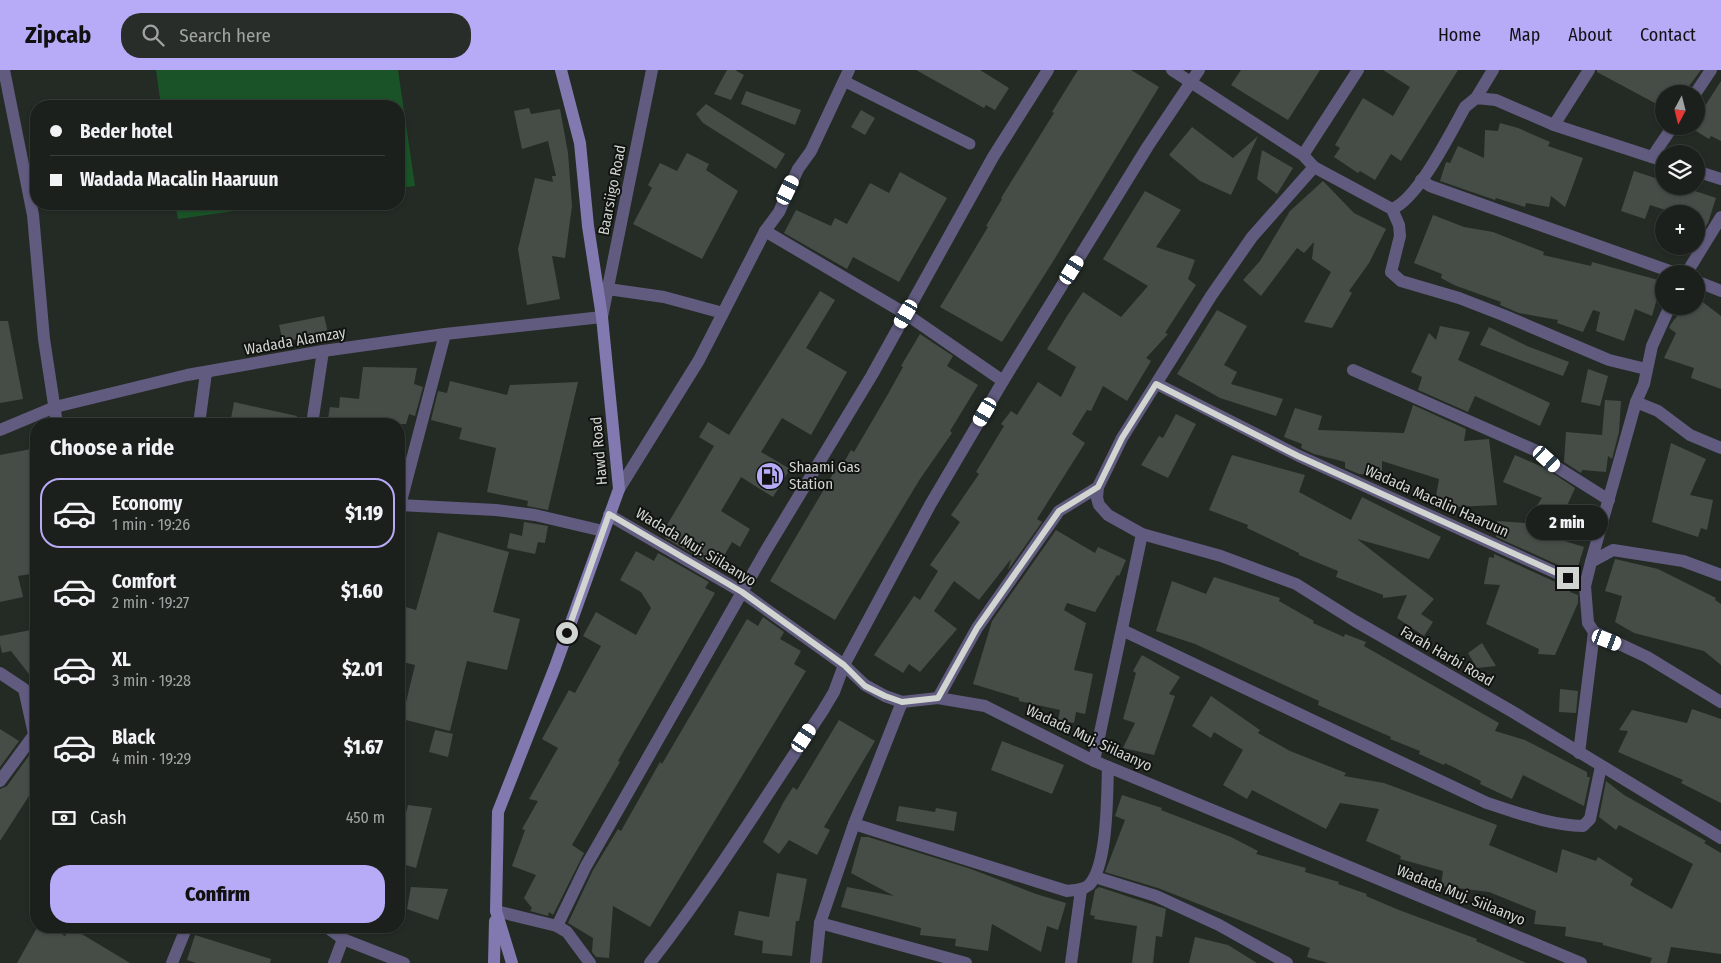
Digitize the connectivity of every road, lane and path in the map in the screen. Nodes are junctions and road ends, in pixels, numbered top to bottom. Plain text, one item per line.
1 (4, 70) edge
2 (561, 70) edge
3 (652, 70) edge
4 (1048, 70) edge
5 (1172, 70) edge
6 (1199, 70) edge
7 (1358, 70) edge
8 (1493, 70) edge
9 (1589, 70) edge
10 (1712, 70) edge
11 (847, 75) edge
12 (1192, 82) junction
13 (1701, 85) edge
14 (1476, 98) junction
15 (1554, 125) junction
16 (970, 144) dead end
17 (1304, 155) junction
18 (1655, 158) edge
19 (1314, 167) junction
20 (1705, 174) edge
21 (1721, 179) edge
22 (1421, 180) junction
23 (30, 200) edge
24 (1392, 209) junction
25 (32, 210) edge
26 (1721, 218) edge
27 (766, 231) junction
28 (1692, 265) edge
29 (1655, 266) edge
30 (1705, 285) edge
31 (608, 289) junction
32 (1721, 291) edge
33 (723, 313) junction
34 (906, 314) junction
35 (1666, 315) edge
36 (602, 317) junction
37 (445, 334) junction
38 (323, 351) junction
39 (1353, 370) dead end
40 (1646, 370) junction
41 (206, 373) junction
42 (1003, 381) junction
43 (1156, 384) junction
44 (1636, 402) junction
45 (55, 407) junction
46 (56, 418) edge
47 (200, 418) edge
48 (313, 418) edge
49 (0, 430) edge
50 (1721, 448) edge
51 (405, 484) edge
52 (1098, 487) junction
53 (619, 489) junction
54 (1609, 500) junction
55 (405, 506) edge
56 (609, 514) junction
57 (603, 531) junction
58 (1142, 534) junction
59 (1591, 562) junction
60 (1721, 574) edge
61 (1585, 586) junction
62 (742, 592) junction
63 (1122, 630) junction
64 (1594, 632) junction
65 (844, 665) junction
66 (0, 673) edge
67 (938, 698) junction
68 (902, 702) junction
69 (1721, 702) edge
70 (30, 714) edge
71 (30, 741) edge
72 (1579, 753) junction
73 (1094, 761) junction
74 (1601, 766) junction
75 (1108, 767) junction
76 (0, 781) edge
77 (854, 824) junction
78 (1721, 838) edge
79 (1095, 876) junction
80 (1081, 890) junction
81 (496, 911) junction
82 (820, 923) junction
83 (557, 926) junction
84 (184, 933) edge
85 (335, 933) edge
86 (343, 939) junction
87 (172, 963) edge
88 (334, 963) edge
89 (404, 963) edge
90 (494, 963) edge
91 (512, 963) edge
92 (590, 963) edge
93 (650, 963) edge
94 (816, 963) edge
95 (966, 963) edge
96 (1071, 963) edge
97 (1287, 963) edge
98 (1581, 963) edge

1 - 23 street
2 - 36 main road, Hawd Road
3 - 31 street, Baarsiigo Road
4 - 34 street
5 - 12 street
6 - 12 street
7 - 17 street
8 - 14 street
9 - 15 street
10 - 13 street
11 - 16 lane
11 - 27 street
12 - 17 street
12 - 42 street
14 - 15 street
14 - 22 street
15 - 18 street
17 - 19 street
19 - 24 street
19 - 43 street
20 - 21 street
22 - 24 street
22 - 29 street
24 - 40 street
25 - 45 street
26 - 28 street
27 - 33 street
27 - 34 street
30 - 32 street
31 - 33 street
31 - 36 street, Baarsiigo Road
33 - 53 street
34 - 42 street
34 - 62 street
35 - 40 street
36 - 37 street, Wadada Alamzay
36 - 53 main road, Hawd Road
37 - 38 street, Wadada Alamzay
37 - 51 street
38 - 41 street, Wadada Alamzay
38 - 48 street
39 - 54 street
40 - 44 street
41 - 45 street, Wadada Alamzay
41 - 47 street
42 - 65 street
43 - 52 street
43 - 61 street, Wadada Macalin Haaruun
44 - 50 street
44 - 54 street
45 - 46 street
45 - 49 street, Wadada Alamzay
52 - 58 street, Farah Harbi Road
52 - 67 street
53 - 56 main road, Hawd Road
54 - 59 street
55 - 57 street
56 - 57 main road, Hawd Road
56 - 62 street, Wadada Muj. Siilaanyo
57 - 81 main road, Hawd Road
58 - 63 street
58 - 72 street, Farah Harbi Road
59 - 60 street
59 - 61 street
61 - 64 street
62 - 65 street, Wadada Muj. Siilaanyo
62 - 83 street
63 - 73 street
63 - 74 street
64 - 69 street
64 - 72 street
65 - 68 street, Wadada Muj. Siilaanyo
65 - 93 street
66 - 70 street
67 - 68 street, Wadada Muj. Siilaanyo
67 - 73 street, Wadada Muj. Siilaanyo
68 - 77 street
71 - 76 street
72 - 74 street, Farah Harbi Road
73 - 75 street, Wadada Muj. Siilaanyo
74 - 78 street, Farah Harbi Road
75 - 79 street
75 - 98 street, Wadada Muj. Siilaanyo
77 - 80 street
77 - 82 street
79 - 80 street
79 - 97 street
80 - 96 street
81 - 83 street
81 - 90 main road
81 - 91 main road
82 - 94 street
82 - 95 street
83 - 92 street
84 - 87 street
85 - 86 street
86 - 88 street
86 - 89 street

